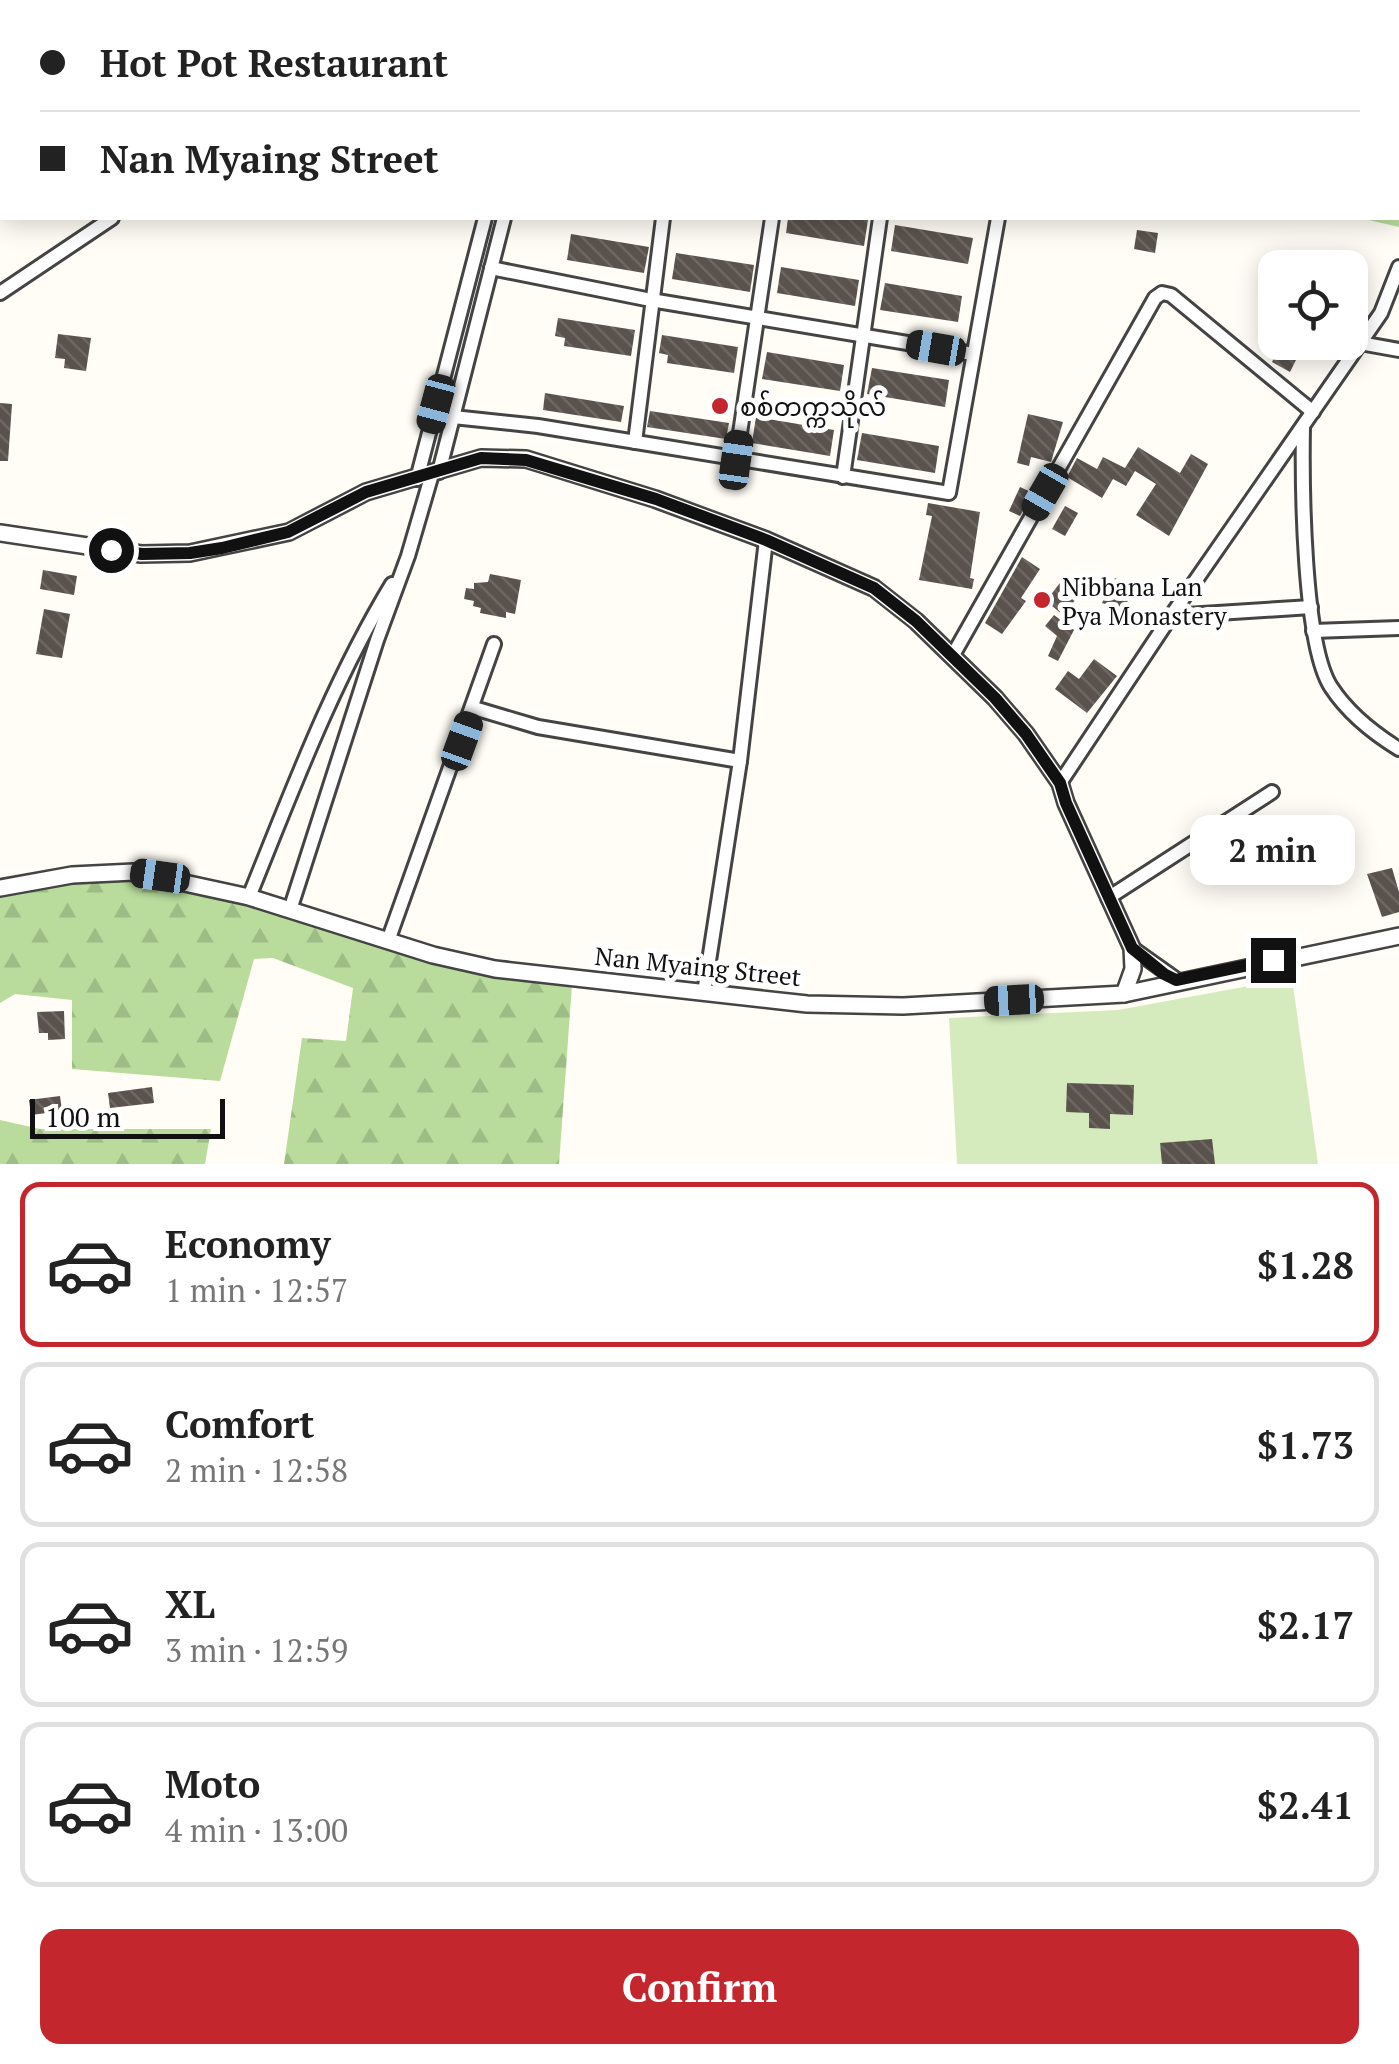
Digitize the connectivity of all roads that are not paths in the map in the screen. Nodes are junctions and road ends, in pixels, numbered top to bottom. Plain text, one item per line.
1 (109, 220) edge
2 (485, 220) edge
3 (503, 220) edge
4 (662, 220) edge
5 (772, 220) edge
6 (880, 220) edge
7 (998, 220) edge
8 (1399, 267) edge
9 (491, 268) junction
10 (0, 293) edge
11 (651, 300) junction
12 (758, 319) junction
13 (1368, 332) edge
14 (861, 334) junction
15 (1368, 344) edge
16 (1399, 350) edge
17 (974, 354) junction
18 (1348, 360) edge
19 (452, 417) junction
20 (1308, 418) junction
21 (635, 442) junction
22 (736, 460) junction
23 (429, 475) junction
24 (842, 478) junction
25 (0, 533) edge
26 (766, 540) junction
27 (408, 556) junction
28 (1311, 606) junction
29 (1170, 616) junction
30 (1399, 628) edge
31 (1313, 631) junction
32 (494, 644) dead end
33 (952, 654) junction
34 (474, 708) junction
35 (1399, 749) edge
36 (740, 761) junction
37 (1060, 783) junction
38 (1272, 792) dead end
39 (0, 888) edge
40 (249, 898) junction
41 (1108, 898) junction
42 (290, 910) junction
43 (1399, 936) edge
44 (388, 941) junction
45 (1132, 948) junction
46 (1176, 980) junction
47 (704, 993) junction
48 (1124, 994) junction

1 - 10 street
2 - 23 street
3 - 9 street
4 - 11 street
5 - 12 street
6 - 14 street
7 - 17 street
8 - 13 street
9 - 11 street
9 - 19 street
11 - 12 street
11 - 21 street
12 - 14 street
12 - 22 street
14 - 17 street
14 - 24 street
15 - 16 street
17 - 24 street
18 - 20 street
19 - 21 street
19 - 23 street
20 - 28 street
20 - 29 street
20 - 33 street
21 - 22 street
22 - 24 street
23 - 25 street
23 - 26 street
23 - 27 street
26 - 33 street
26 - 36 street
27 - 40 street
27 - 42 street
28 - 29 street
28 - 31 street
29 - 37 street
30 - 31 street
31 - 35 street
32 - 34 street
33 - 37 street
34 - 36 street
34 - 44 street
36 - 47 street
37 - 41 street
38 - 41 street
39 - 40 street, Nan Myaing Street
40 - 42 street, Nan Myaing Street
41 - 45 street
42 - 44 street, Nan Myaing Street
43 - 46 street, Nan Myaing Street
44 - 47 street, Nan Myaing Street
45 - 46 street
45 - 48 street
46 - 48 street, Nan Myaing Street
47 - 48 street, Nan Myaing Street

